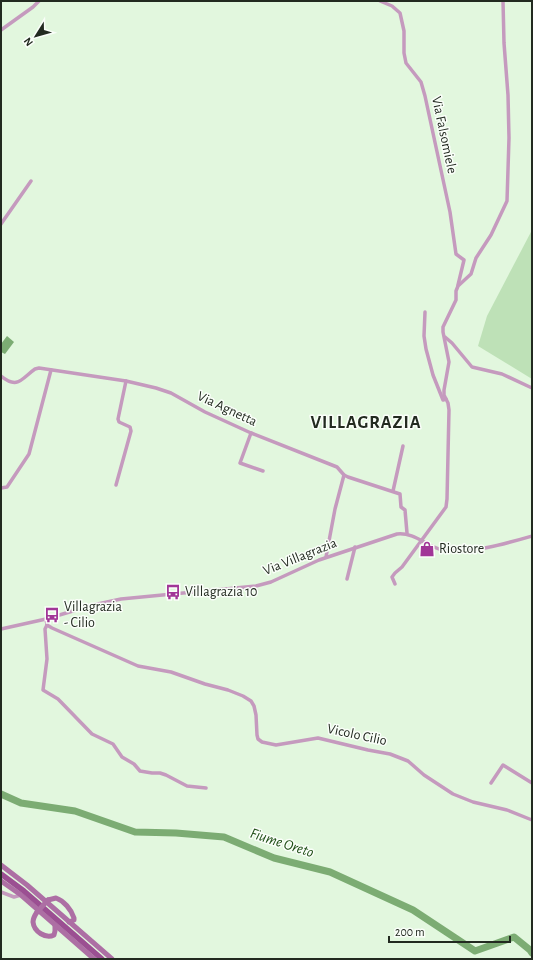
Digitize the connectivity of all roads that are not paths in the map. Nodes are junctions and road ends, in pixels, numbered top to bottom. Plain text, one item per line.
1 (39, 1) edge
2 (380, 1) edge
3 (503, 1) edge
4 (1, 30) edge
5 (31, 182) dead end
6 (1, 224) edge
7 (458, 286) junction
8 (425, 312) dead end
9 (444, 337) junction
10 (51, 370) junction
11 (1, 376) edge
12 (126, 381) junction
13 (532, 388) edge
14 (446, 399) junction
15 (251, 433) junction
16 (403, 446) dead end
17 (263, 471) dead end
18 (344, 475) junction
19 (116, 485) dead end
20 (1, 488) edge
21 (393, 491) junction
22 (407, 534) junction
23 (532, 536) edge
24 (422, 540) junction
25 (355, 548) junction
26 (326, 557) junction
27 (347, 578) dead end
28 (395, 584) dead end
29 (46, 619) junction
30 (47, 625) junction
31 (1, 629) edge
32 (491, 783) dead end
33 (532, 783) edge
34 (206, 788) dead end
35 (532, 820) edge
36 (1, 865) edge
37 (1, 874) edge
38 (1, 881) edge
39 (1, 892) edge
40 (20, 895) junction
41 (69, 922) junction
42 (55, 926) junction
43 (94, 959) edge
44 (102, 959) edge
45 (112, 959) edge

1 - 4 street
2 - 7 street, Via Falsomiele
3 - 7 street
5 - 6 street
7 - 9 street
8 - 14 street
9 - 13 street
9 - 14 street
10 - 11 street, Via Agnetta
10 - 12 street, Via Agnetta
10 - 20 street
12 - 15 street, Via Agnetta
12 - 19 street
14 - 24 street
15 - 17 street
15 - 18 street, Via Agnetta
16 - 21 street
18 - 21 street, Via Agnetta
18 - 26 street
21 - 22 street
22 - 24 street
22 - 25 street, Via Villagrazia
23 - 24 street
24 - 28 street
25 - 26 street, Via Villagrazia
25 - 27 street
26 - 29 street, Via Villagrazia
29 - 30 street
29 - 31 street, Via Villagrazia
30 - 34 street
30 - 35 street, Vicolo Cilio
32 - 33 street
36 - 41 main road
37 - 44 main road
38 - 40 main road
39 - 40 street
40 - 42 main road
41 - 42 main road, bridge
41 - 45 main road
42 - 43 main road

